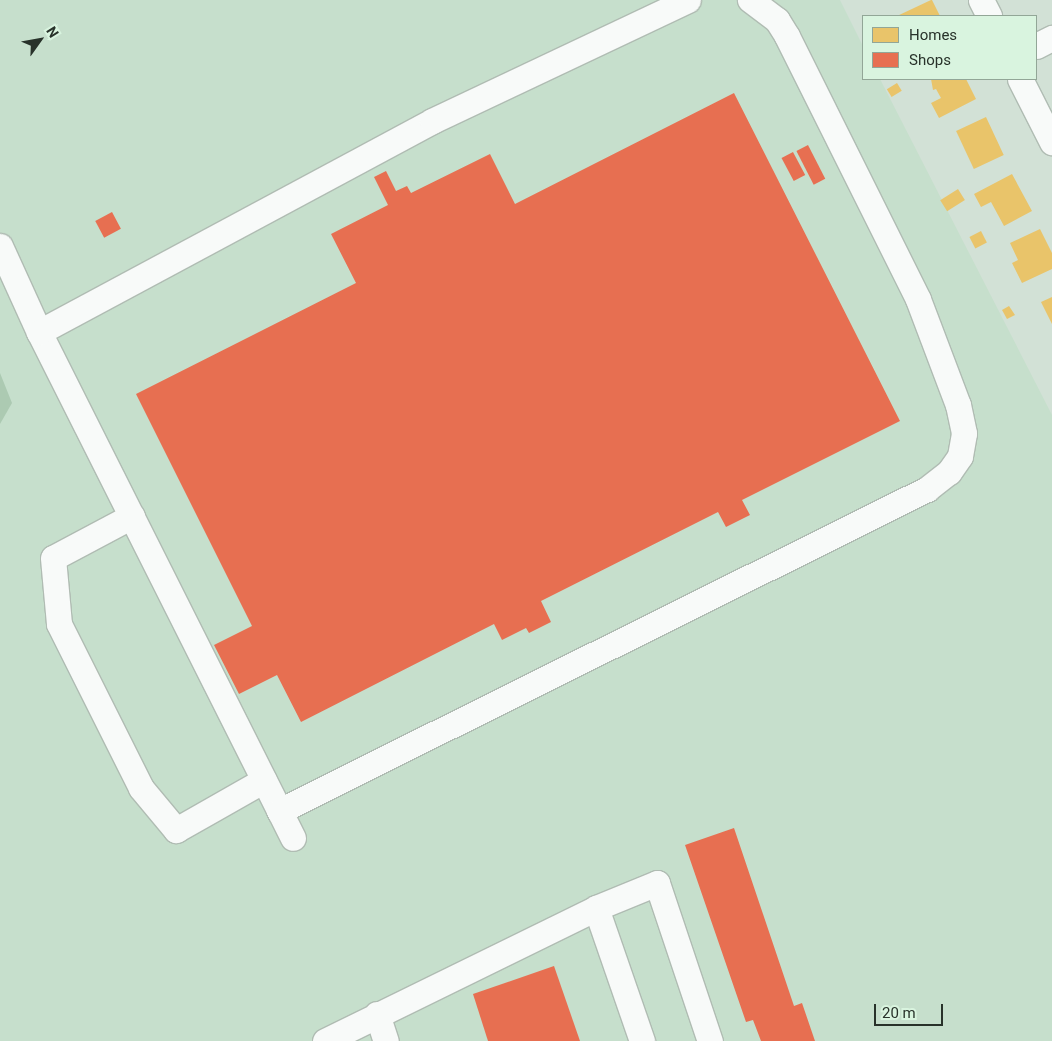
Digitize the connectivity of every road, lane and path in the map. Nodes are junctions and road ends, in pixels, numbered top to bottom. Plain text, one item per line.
1 (688, 0) edge
2 (750, 0) edge
3 (982, 0) edge
4 (989, 15) edge
5 (1052, 38) edge
6 (1037, 46) edge
7 (1021, 80) edge
8 (1052, 142) edge
9 (0, 246) edge
10 (39, 332) junction
11 (132, 516) junction
12 (264, 780) junction
13 (279, 811) junction
14 (293, 838) dead end
15 (596, 908) junction
16 (377, 1014) junction
17 (325, 1041) edge
18 (386, 1041) edge
19 (642, 1041) edge
20 (710, 1041) edge

1 - 10 street
2 - 13 street
3 - 4 street
5 - 6 street
7 - 8 street
9 - 10 street
10 - 11 street
11 - 12 street
11 - 12 street
12 - 13 street
13 - 14 street
15 - 16 street
15 - 19 street
15 - 20 street
16 - 17 street
16 - 18 street

